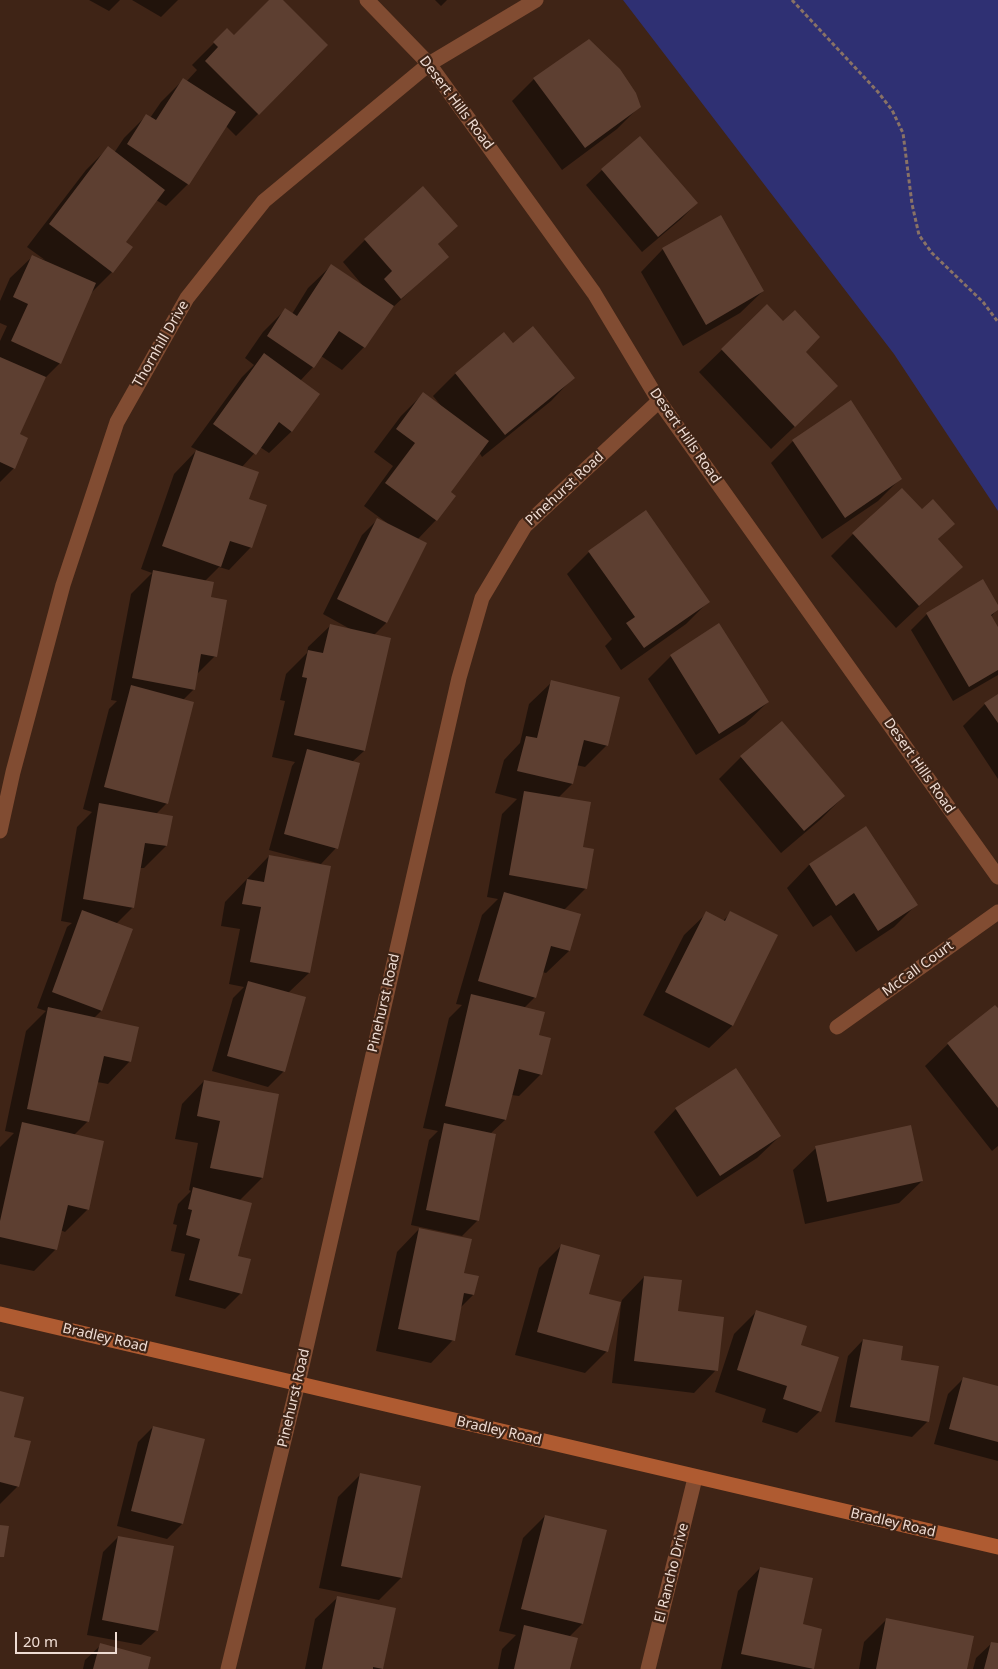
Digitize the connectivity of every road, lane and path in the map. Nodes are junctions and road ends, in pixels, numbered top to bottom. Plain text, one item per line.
1 (368, 0) edge
2 (536, 0) edge
3 (792, 0) edge
4 (429, 64) junction
5 (998, 322) edge
6 (659, 401) junction
7 (0, 831) edge
8 (998, 877) edge
9 (998, 912) edge
10 (837, 1027) dead end
11 (0, 1314) edge
12 (298, 1383) junction
13 (695, 1478) junction
14 (998, 1547) edge
15 (228, 1669) edge
16 (648, 1669) edge

1 - 4 street, Desert Hills Road
2 - 4 street, Thornhill Drive
3 - 5 path
4 - 6 street, Desert Hills Road
4 - 7 street, Thornhill Drive
6 - 8 street, Desert Hills Road
6 - 12 street, Pinehurst Road
9 - 10 street, McCall Court
11 - 12 street, Bradley Road
12 - 13 street, Bradley Road
12 - 15 street, Pinehurst Road
13 - 14 street, Bradley Road
13 - 16 street, El Rancho Drive

